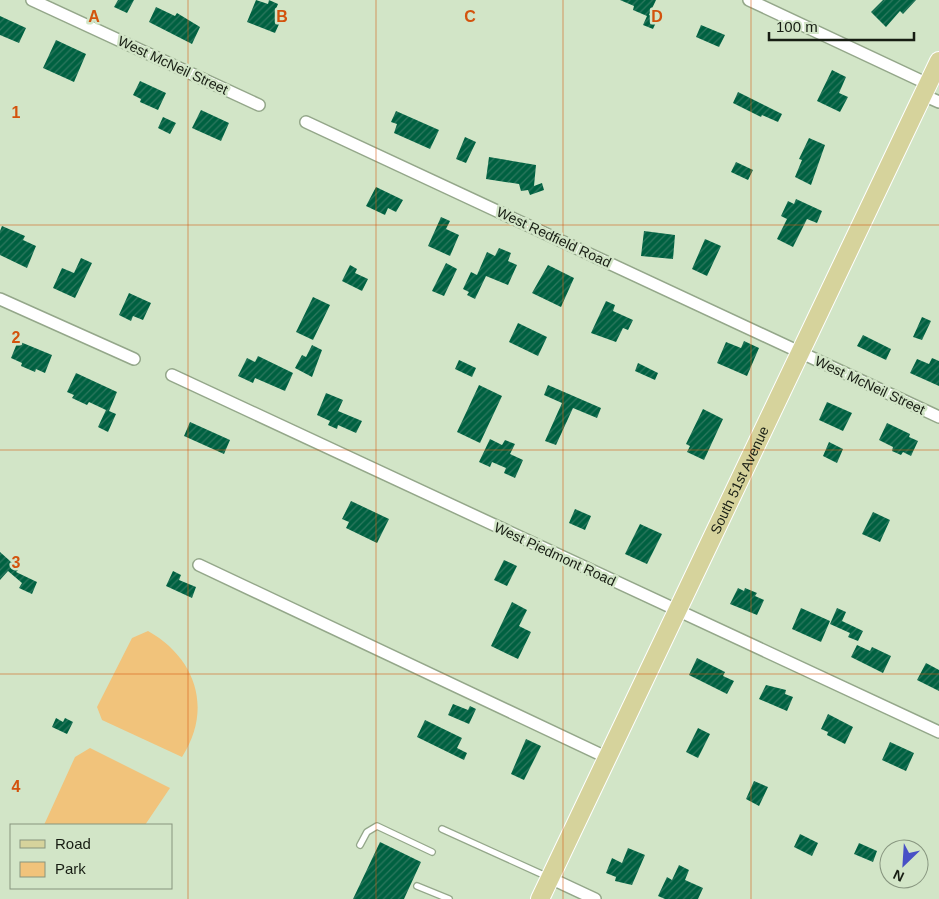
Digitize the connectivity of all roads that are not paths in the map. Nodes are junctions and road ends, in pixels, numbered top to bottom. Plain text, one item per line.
1 (32, 0) edge
2 (750, 0) edge
3 (939, 61) edge
4 (930, 94) edge
5 (259, 106) dead end
6 (306, 122) dead end
7 (0, 299) edge
8 (801, 352) junction
9 (134, 359) dead end
10 (172, 376) dead end
11 (939, 417) edge
12 (199, 565) dead end
13 (679, 611) junction
14 (939, 732) edge
15 (608, 758) junction
16 (442, 829) dead end
17 (360, 845) dead end
18 (432, 852) dead end
19 (550, 878) junction
20 (417, 886) dead end
21 (449, 899) edge
22 (540, 899) edge
23 (595, 899) edge

1 - 5 street, West McNeil Street
2 - 4 street
3 - 4 main road, South 51st Avenue
4 - 8 main road, South 51st Avenue
6 - 8 street, West Redfield Road
7 - 9 street
8 - 11 street, West McNeil Street
8 - 13 main road, South 51st Avenue
10 - 13 street, West Piedmont Road
12 - 15 street
13 - 14 street, West Piedmont Road
13 - 15 main road, South 51st Avenue
15 - 19 main road, South 51st Avenue
16 - 19 lane
17 - 18 lane
19 - 22 main road, South 51st Avenue
19 - 23 street
20 - 21 lane

